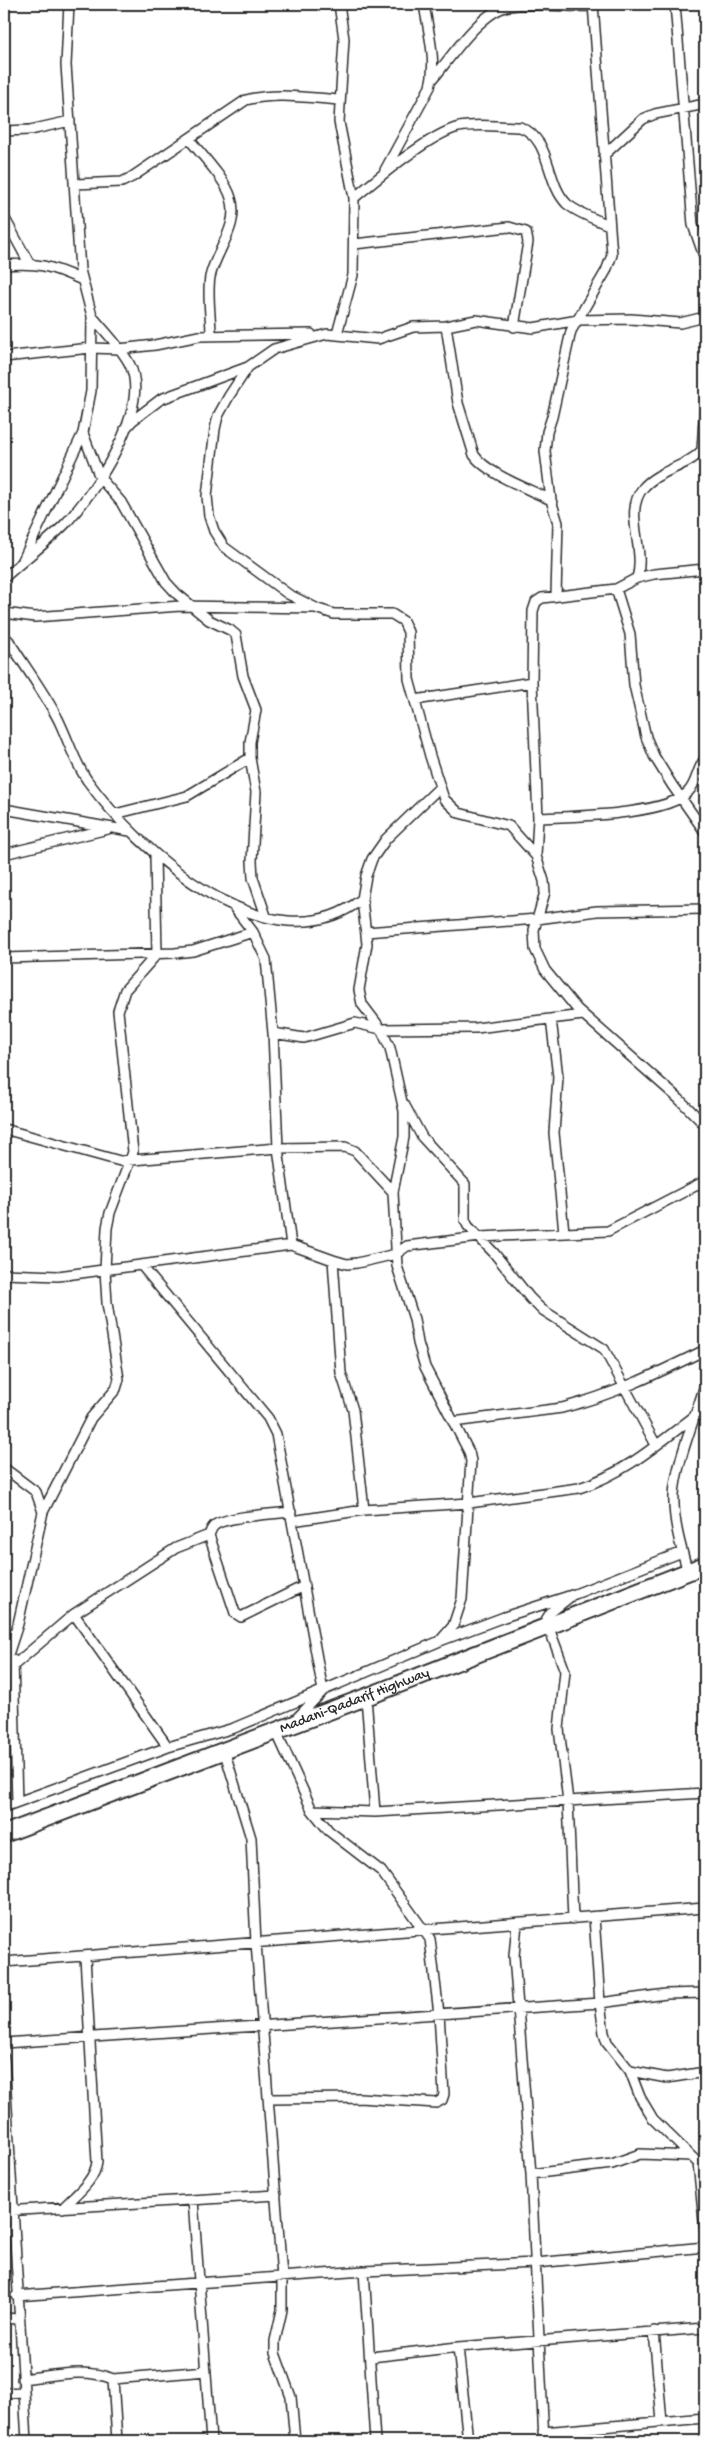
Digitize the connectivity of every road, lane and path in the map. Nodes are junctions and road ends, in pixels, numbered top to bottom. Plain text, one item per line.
1 (69, 4) edge
2 (339, 4) edge
3 (424, 4) edge
4 (675, 4) edge
5 (594, 5) edge
6 (432, 79) junction
7 (339, 100) junction
8 (705, 104) edge
9 (685, 109) junction
10 (70, 121) junction
11 (4, 131) edge
12 (189, 139) junction
13 (604, 155) junction
14 (384, 172) junction
15 (75, 184) junction
16 (354, 198) junction
17 (4, 217) edge
18 (609, 225) junction
19 (354, 244) junction
20 (705, 259) edge
21 (29, 263) junction
22 (4, 265) edge
23 (82, 280) junction
24 (92, 316) junction
25 (705, 317) edge
26 (578, 320) junction
27 (446, 326) junction
28 (514, 327) junction
29 (327, 334) junction
30 (337, 334) junction
31 (212, 335) junction
32 (91, 348) junction
33 (118, 349) junction
34 (4, 357) edge
35 (248, 367) junction
36 (705, 403) edge
37 (125, 429) junction
38 (83, 433) junction
39 (100, 478) junction
40 (551, 500) junction
41 (23, 560) junction
42 (705, 569) edge
43 (4, 578) edge
44 (637, 578) junction
45 (616, 589) junction
46 (556, 594) junction
47 (195, 607) junction
48 (318, 608) junction
49 (4, 613) edge
50 (4, 636) edge
51 (532, 682) junction
52 (415, 700) junction
53 (250, 758) junction
54 (705, 759) edge
55 (440, 787) junction
56 (681, 798) junction
57 (4, 809) edge
58 (115, 814) junction
59 (538, 818) junction
60 (111, 828) junction
61 (130, 831) junction
62 (705, 832) edge
63 (4, 854) edge
64 (155, 856) junction
65 (536, 856) junction
66 (362, 899) junction
67 (233, 906) junction
68 (705, 909) edge
69 (266, 916) junction
70 (537, 919) junction
71 (253, 932) junction
72 (366, 932) junction
73 (156, 954) junction
74 (4, 958) edge
75 (584, 1015) junction
76 (550, 1019) junction
77 (381, 1029) junction
78 (273, 1033) junction
79 (401, 1100) junction
80 (705, 1125) edge
81 (4, 1129) edge
82 (278, 1148) junction
83 (131, 1161) junction
84 (705, 1181) edge
85 (393, 1192) junction
86 (564, 1232) junction
87 (480, 1237) junction
88 (291, 1245) junction
89 (396, 1254) junction
90 (333, 1260) junction
91 (141, 1265) junction
92 (105, 1270) junction
93 (4, 1274) edge
94 (705, 1350) edge
95 (705, 1384) edge
96 (627, 1387) junction
97 (696, 1415) junction
98 (453, 1422) junction
99 (656, 1445) junction
100 (4, 1468) edge
101 (469, 1504) junction
102 (364, 1510) junction
103 (43, 1512) junction
104 (291, 1512) junction
105 (292, 1521) junction
106 (209, 1535) junction
107 (682, 1552) junction
108 (705, 1565) edge
109 (688, 1572) junction
110 (304, 1586) junction
111 (575, 1594) junction
112 (74, 1614) junction
113 (547, 1626) junction
114 (440, 1641) junction
115 (13, 1642) junction
116 (14, 1666) junction
117 (4, 1667) edge
118 (323, 1691) junction
119 (366, 1697) junction
120 (292, 1725) junction
121 (276, 1731) junction
122 (168, 1748) junction
123 (224, 1750) junction
124 (705, 1792) edge
125 (568, 1801) junction
126 (17, 1802) junction
127 (4, 1807) edge
128 (312, 1810) junction
129 (375, 1812) junction
130 (4, 1834) edge
131 (705, 1908) edge
132 (594, 1917) junction
133 (574, 1919) junction
134 (517, 1923) junction
135 (424, 1930) junction
136 (256, 1943) junction
137 (85, 1957) junction
138 (4, 1962) edge
139 (705, 1993) edge
140 (600, 2003) junction
141 (518, 2009) junction
142 (439, 2014) junction
143 (263, 2026) junction
144 (89, 2038) junction
145 (4, 2043) edge
146 (4, 2058) edge
147 (630, 2072) junction
148 (705, 2072) edge
149 (5, 2083) edge
150 (270, 2099) junction
151 (691, 2156) junction
152 (531, 2174) junction
153 (276, 2195) junction
154 (193, 2200) junction
155 (63, 2208) junction
156 (8, 2211) edge
157 (705, 2231) edge
158 (705, 2247) edge
159 (536, 2263) junction
160 (364, 2271) junction
161 (282, 2277) junction
162 (198, 2283) junction
163 (16, 2296) junction
164 (4, 2318) edge
165 (18, 2319) junction
166 (705, 2328) edge
167 (654, 2332) junction
168 (540, 2340) junction
169 (458, 2348) junction
170 (371, 2356) junction
171 (206, 2371) junction
172 (22, 2379) junction
173 (114, 2379) junction
174 (23, 2392) junction
175 (4, 2393) edge
176 (705, 2418) edge
177 (662, 2422) junction
178 (544, 2436) edge
179 (468, 2440) edge
180 (27, 2441) edge
181 (117, 2441) edge
182 (211, 2441) edge
183 (295, 2441) edge
184 (375, 2441) edge
185 (447, 2441) edge

1 - 10 street
2 - 7 street
3 - 6 street
4 - 9 street
5 - 6 street
5 - 13 street
6 - 14 street
7 - 12 street
7 - 16 street
8 - 9 street
9 - 13 street
9 - 20 street
10 - 11 street
10 - 15 street
12 - 15 street
12 - 31 street
13 - 18 street
14 - 16 street
14 - 18 street
15 - 23 street
16 - 19 street
17 - 21 street
18 - 26 street
19 - 28 street
19 - 30 street
21 - 22 street
21 - 23 street
23 - 24 street
24 - 32 street
24 - 33 street
25 - 26 street
26 - 28 street
26 - 40 street
27 - 28 street
27 - 30 street
27 - 40 street
29 - 30 street
29 - 31 street
29 - 35 street
31 - 33 street
32 - 33 street
32 - 34 street
32 - 38 street
33 - 37 street
35 - 37 street
35 - 48 street
36 - 44 street
37 - 39 street
38 - 39 street
38 - 41 street
39 - 41 street
39 - 47 street
40 - 46 street
41 - 43 street
42 - 44 street
44 - 45 street
45 - 46 street
45 - 56 street
46 - 51 street
47 - 48 street
47 - 49 street
47 - 53 street
48 - 52 street
50 - 58 street
51 - 52 street
51 - 59 street
52 - 55 street
53 - 58 street
53 - 69 street
54 - 56 street
55 - 65 street
55 - 66 street
56 - 59 street
56 - 62 street
57 - 60 street
58 - 61 street
59 - 65 street
60 - 61 street
60 - 63 street
61 - 64 street
64 - 67 street
64 - 73 street
65 - 70 street
66 - 69 street
66 - 72 street
67 - 69 street
67 - 71 street
68 - 70 street
70 - 72 street
70 - 75 street
71 - 73 street
71 - 78 street
72 - 77 street
73 - 74 street
73 - 83 street
75 - 76 street
75 - 80 street
76 - 77 street
76 - 86 street
77 - 78 street
77 - 79 street
78 - 82 street
79 - 85 street
79 - 87 street
81 - 83 street
82 - 83 street
82 - 85 street
82 - 88 street
83 - 92 street
84 - 86 street
85 - 89 street
86 - 87 street
87 - 89 street
87 - 96 street
88 - 90 street
88 - 91 street
89 - 90 street
89 - 98 street
90 - 102 street
91 - 92 street
91 - 104 street
92 - 93 street
92 - 103 street
94 - 96 street
95 - 97 street
96 - 98 street
96 - 99 street
97 - 99 street
97 - 107 street
98 - 101 street
99 - 101 street
100 - 103 street
101 - 102 street
101 - 114 street
102 - 105 street
103 - 115 street
104 - 105 street
104 - 106 street
105 - 110 street
106 - 110 street
106 - 112 street
107 - 109 street
107 - 111 street
108 - 109 highway, Madani-Qadarif Highway
109 - 113 highway, Madani-Qadarif Highway
110 - 118 street
111 - 113 street
111 - 114 street
112 - 116 street
112 - 122 street
113 - 119 highway, Madani-Qadarif Highway
113 - 125 street
114 - 118 street
115 - 116 street
115 - 117 street
116 - 126 street
118 - 120 street
118 - 122 street
119 - 120 highway, Madani-Qadarif Highway
119 - 129 street
120 - 121 highway, Madani-Qadarif Highway
121 - 123 highway, Madani-Qadarif Highway
121 - 128 street
122 - 126 street
123 - 130 highway, Madani-Qadarif Highway
123 - 136 street
124 - 125 street
125 - 129 street
125 - 133 street
126 - 127 street
128 - 129 street
128 - 135 street
131 - 132 street
132 - 133 street
132 - 140 street
133 - 134 street
134 - 135 street
134 - 141 street
135 - 136 street
135 - 142 street
136 - 137 street
136 - 143 street
137 - 138 street
137 - 144 street
139 - 140 street
140 - 141 street
140 - 147 street
141 - 142 street
141 - 152 street
142 - 143 street
142 - 150 street
143 - 144 street
143 - 150 street
144 - 145 street
144 - 155 street
146 - 149 street
147 - 148 street
147 - 151 street
149 - 156 street
150 - 153 street
151 - 152 street
151 - 157 street
152 - 159 street
153 - 154 street
153 - 161 street
154 - 155 street
154 - 162 street
155 - 156 street
156 - 163 street
158 - 159 street
159 - 160 street
159 - 168 street
160 - 161 street
160 - 170 street
161 - 162 street
161 - 183 street
162 - 163 street
162 - 171 street
163 - 165 street
164 - 165 street
165 - 172 street
166 - 167 street
167 - 168 street
167 - 177 street
168 - 169 street
168 - 178 street
169 - 170 street
169 - 179 street
170 - 184 street
171 - 173 street
171 - 182 street
172 - 173 street
172 - 174 street
173 - 181 street
174 - 175 street
174 - 180 street
176 - 177 street
177 - 178 street
179 - 185 street

